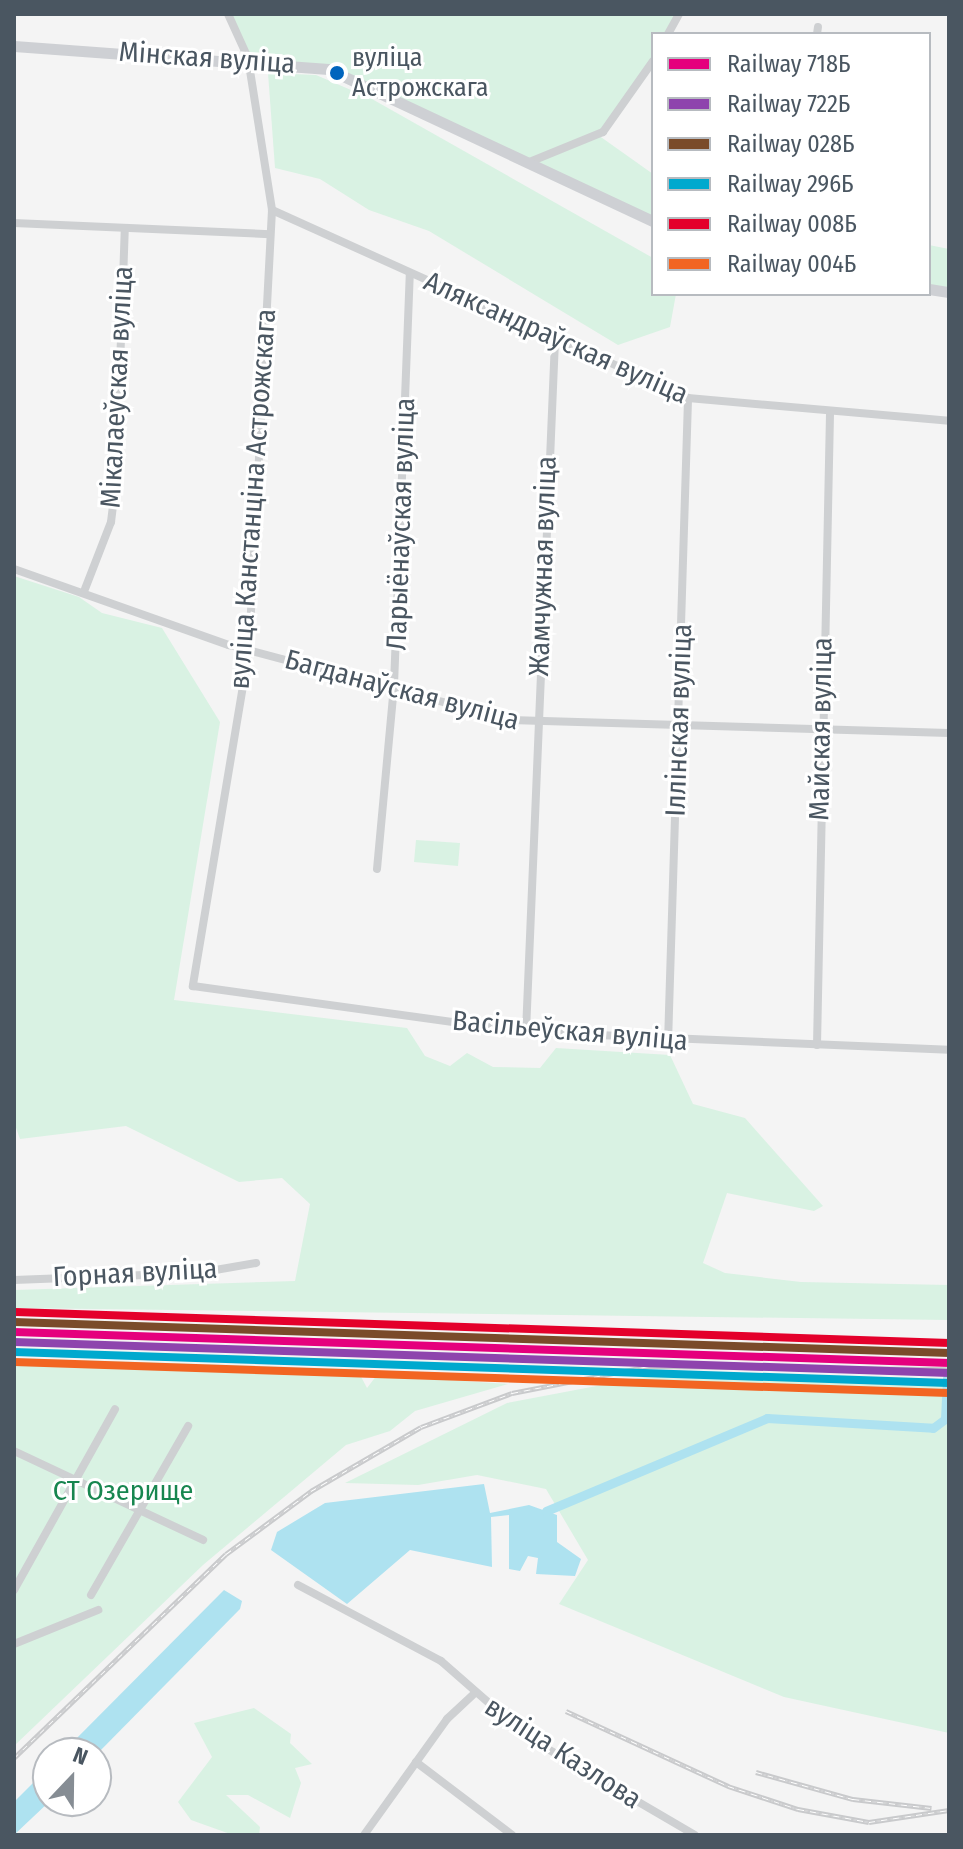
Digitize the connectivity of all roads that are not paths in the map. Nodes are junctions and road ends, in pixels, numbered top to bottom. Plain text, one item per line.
1 (228, 14) edge
2 (679, 14) edge
3 (669, 32) edge
4 (14, 46) edge
5 (248, 58) junction
6 (651, 64) edge
7 (527, 163) junction
8 (272, 210) junction
9 (651, 220) edge
10 (14, 223) edge
11 (125, 228) junction
12 (270, 234) junction
13 (410, 273) junction
14 (555, 341) junction
15 (688, 398) junction
16 (830, 414) junction
17 (949, 421) edge
18 (14, 569) edge
19 (85, 589) junction
20 (249, 650) junction
21 (394, 685) junction
22 (537, 725) junction
23 (679, 726) junction
24 (819, 730) junction
25 (949, 733) edge
26 (377, 869) dead end
27 (193, 986) joint
28 (526, 1032) junction
29 (668, 1043) junction
30 (817, 1045) junction
31 (949, 1050) edge
32 (256, 1263) dead end
33 (14, 1280) edge
34 (115, 1409) dead end
35 (188, 1426) dead end
36 (15, 1453) edge
37 (77, 1481) junction
38 (139, 1511) junction
39 (203, 1540) dead end
40 (298, 1585) dead end
41 (14, 1590) edge
42 (91, 1595) dead end
43 (98, 1610) dead end
44 (14, 1644) edge
45 (473, 1695) junction
46 (416, 1762) junction
47 (364, 1835) edge
48 (512, 1835) edge
49 (695, 1835) edge

1 - 5 street, вуліца Канстанціна Астрожскага
2 - 3 street
4 - 5 main road, Мінская вуліца
5 - 7 main road, Мінская вуліца
5 - 8 street, вуліца Канстанціна Астрожскага
6 - 7 street
7 - 9 main road, Мінская вуліца
8 - 12 street, вуліца Канстанціна Астрожскага
8 - 13 street, Аляксандраўская вуліца
10 - 11 street
11 - 12 street
11 - 19 street, Мікалаеўская вуліца
12 - 20 street, вуліца Канстанціна Астрожскага
13 - 14 street, Аляксандраўская вуліца
13 - 21 street, Ларыёнаўская вуліца
14 - 15 street, Аляксандраўская вуліца
14 - 22 street, Жамчужная вуліца
15 - 16 street, Аляксандраўская вуліца
15 - 23 street, Іллінская вуліца
16 - 17 street, Аляксандраўская вуліца
16 - 24 street, Майская вуліца
18 - 19 street, Багданаўская вуліца
19 - 20 street, Багданаўская вуліца
20 - 21 street, Багданаўская вуліца
20 - 27 street, вуліца Канстанціна Астрожскага
21 - 22 street, Багданаўская вуліца
21 - 26 street, Ларыёнаўская вуліца
22 - 23 street, Багданаўская вуліца
22 - 28 street, Жамчужная вуліца
23 - 24 street, Багданаўская вуліца
23 - 29 street, Іллінская вуліца
24 - 25 street, Багданаўская вуліца
24 - 30 street, Майская вуліца
27 - 28 street, Васільеўская вуліца
28 - 29 street, Васільеўская вуліца
29 - 30 street, Васільеўская вуліца
30 - 31 street, Васільеўская вуліца
32 - 33 street, Горная вуліца
34 - 37 street
35 - 38 street
36 - 37 street
37 - 38 street
37 - 41 street
38 - 39 street
38 - 42 street
40 - 45 street, вуліца Казлова
43 - 44 street
45 - 46 street, вуліца Казлова
45 - 49 street, вуліца Казлова
46 - 47 street, вуліца Казлова
46 - 48 street

